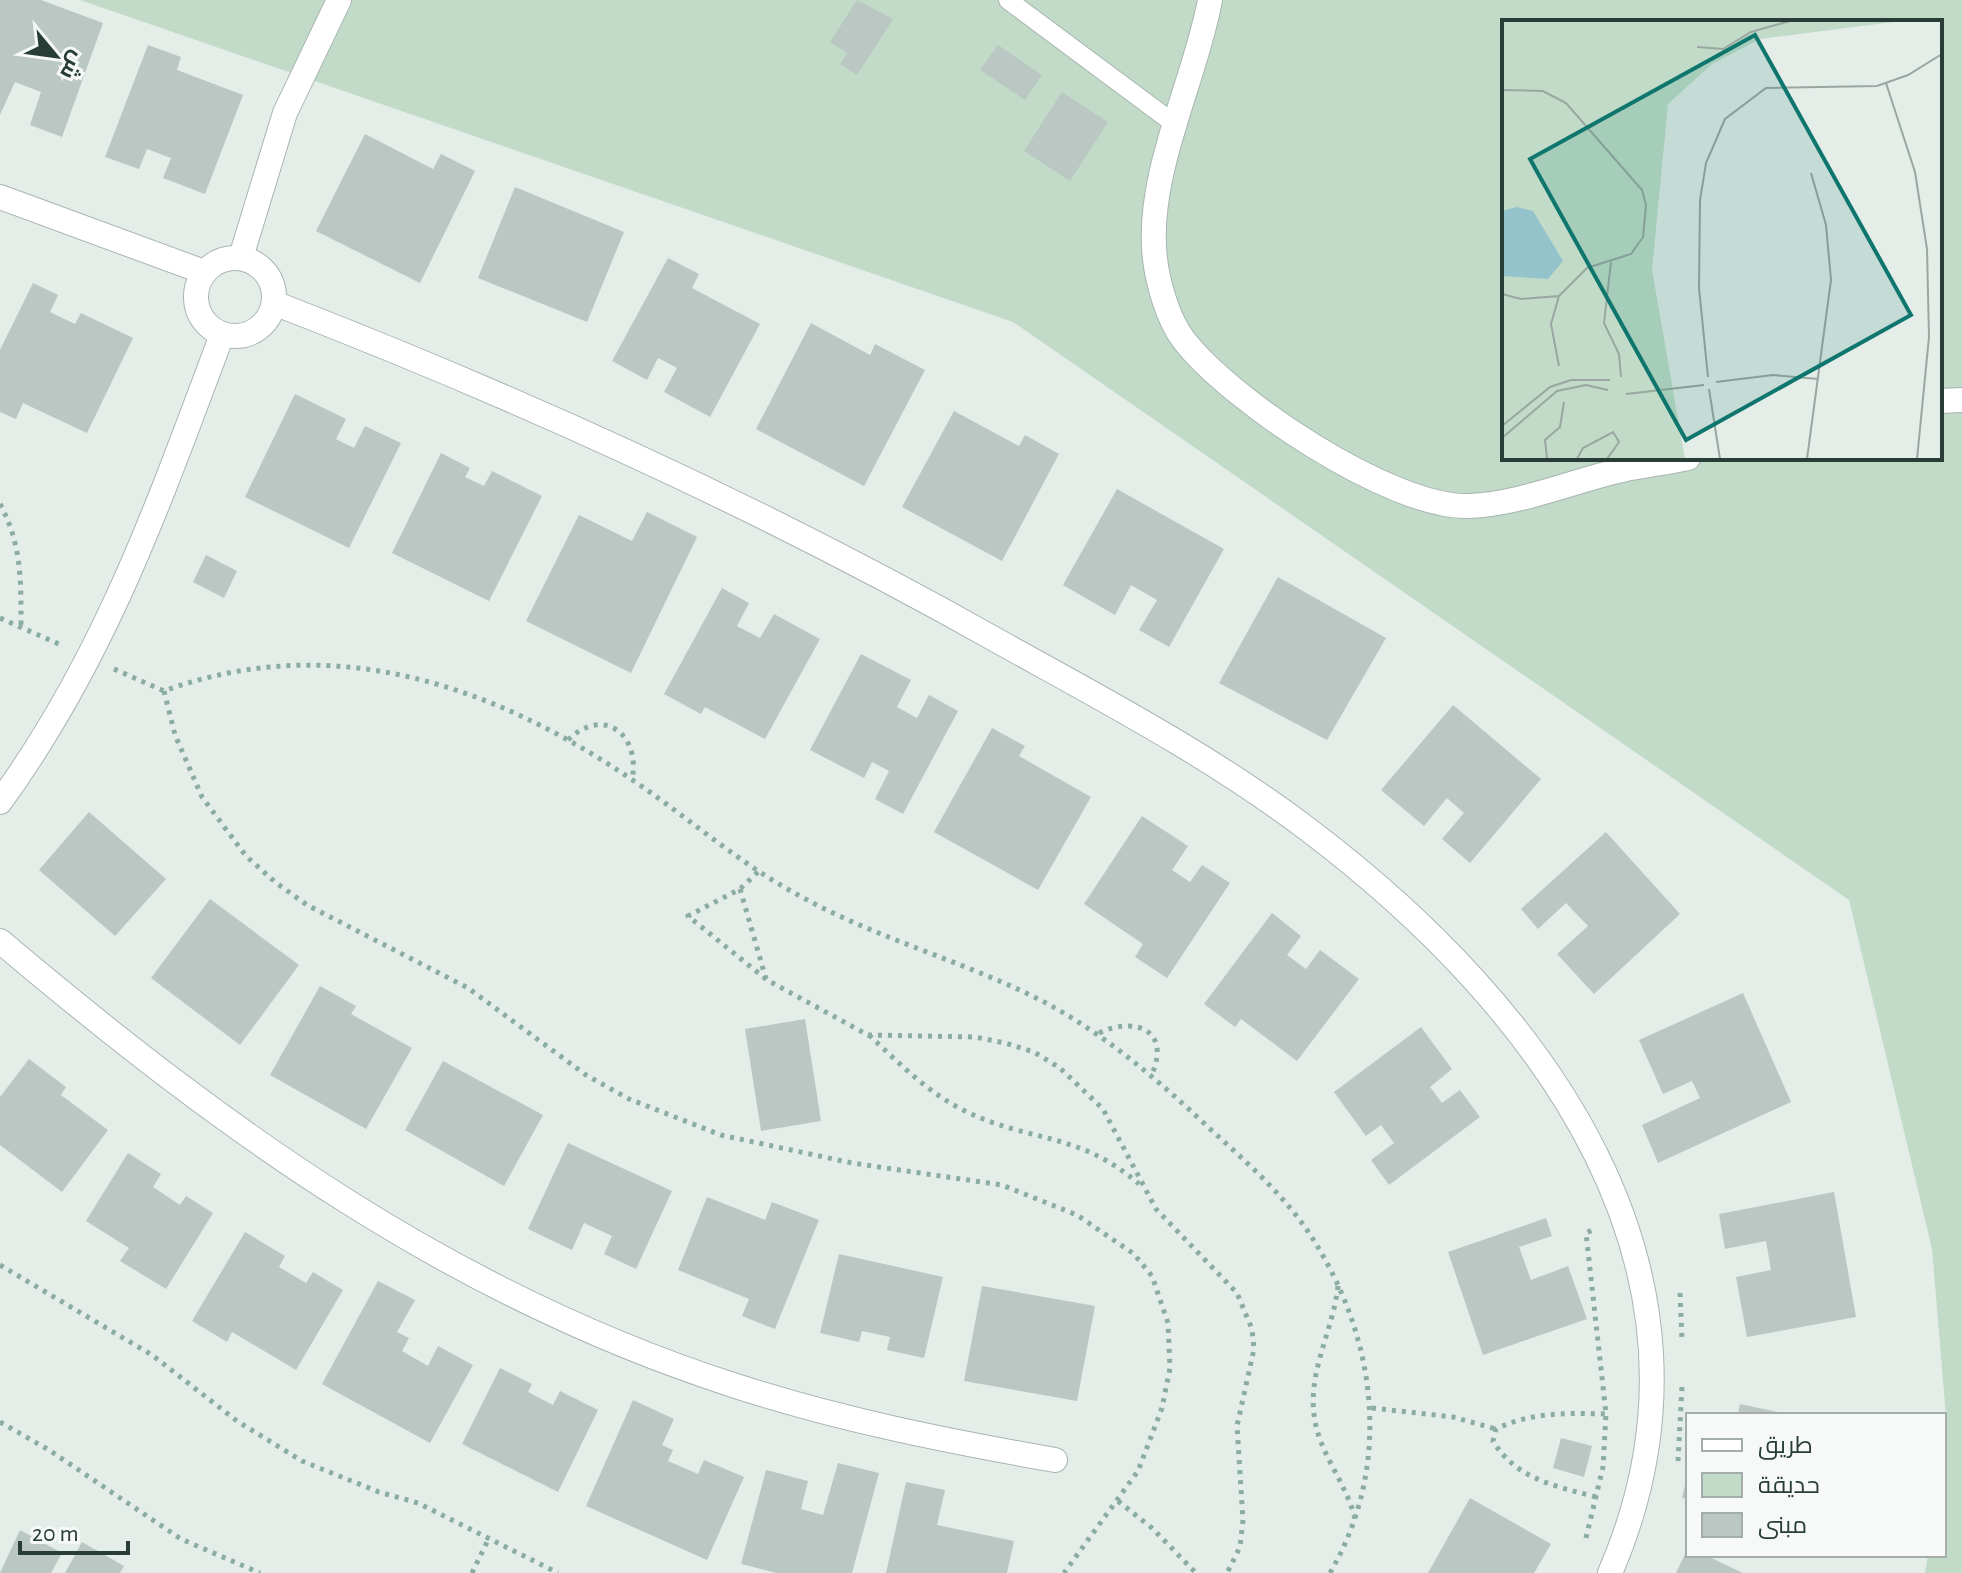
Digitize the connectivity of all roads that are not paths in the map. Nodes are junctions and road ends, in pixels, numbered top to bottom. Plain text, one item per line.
1 (339, 0) edge
2 (1008, 0) edge
3 (1210, 0) edge
4 (1176, 125) junction
5 (0, 197) edge
6 (241, 257) junction
7 (204, 272) junction
8 (274, 303) junction
9 (222, 335) junction
10 (1962, 400) edge
11 (1942, 401) edge
12 (1679, 460) edge
13 (0, 802) edge
14 (0, 941) edge
15 (1055, 1460) dead end
16 (1610, 1573) edge

1 - 6 street
2 - 4 lane
3 - 4 street
4 - 12 street
5 - 7 street
6 - 7 street
6 - 8 street
7 - 9 street
8 - 9 street
8 - 16 street
9 - 13 street
10 - 11 street
14 - 15 street

